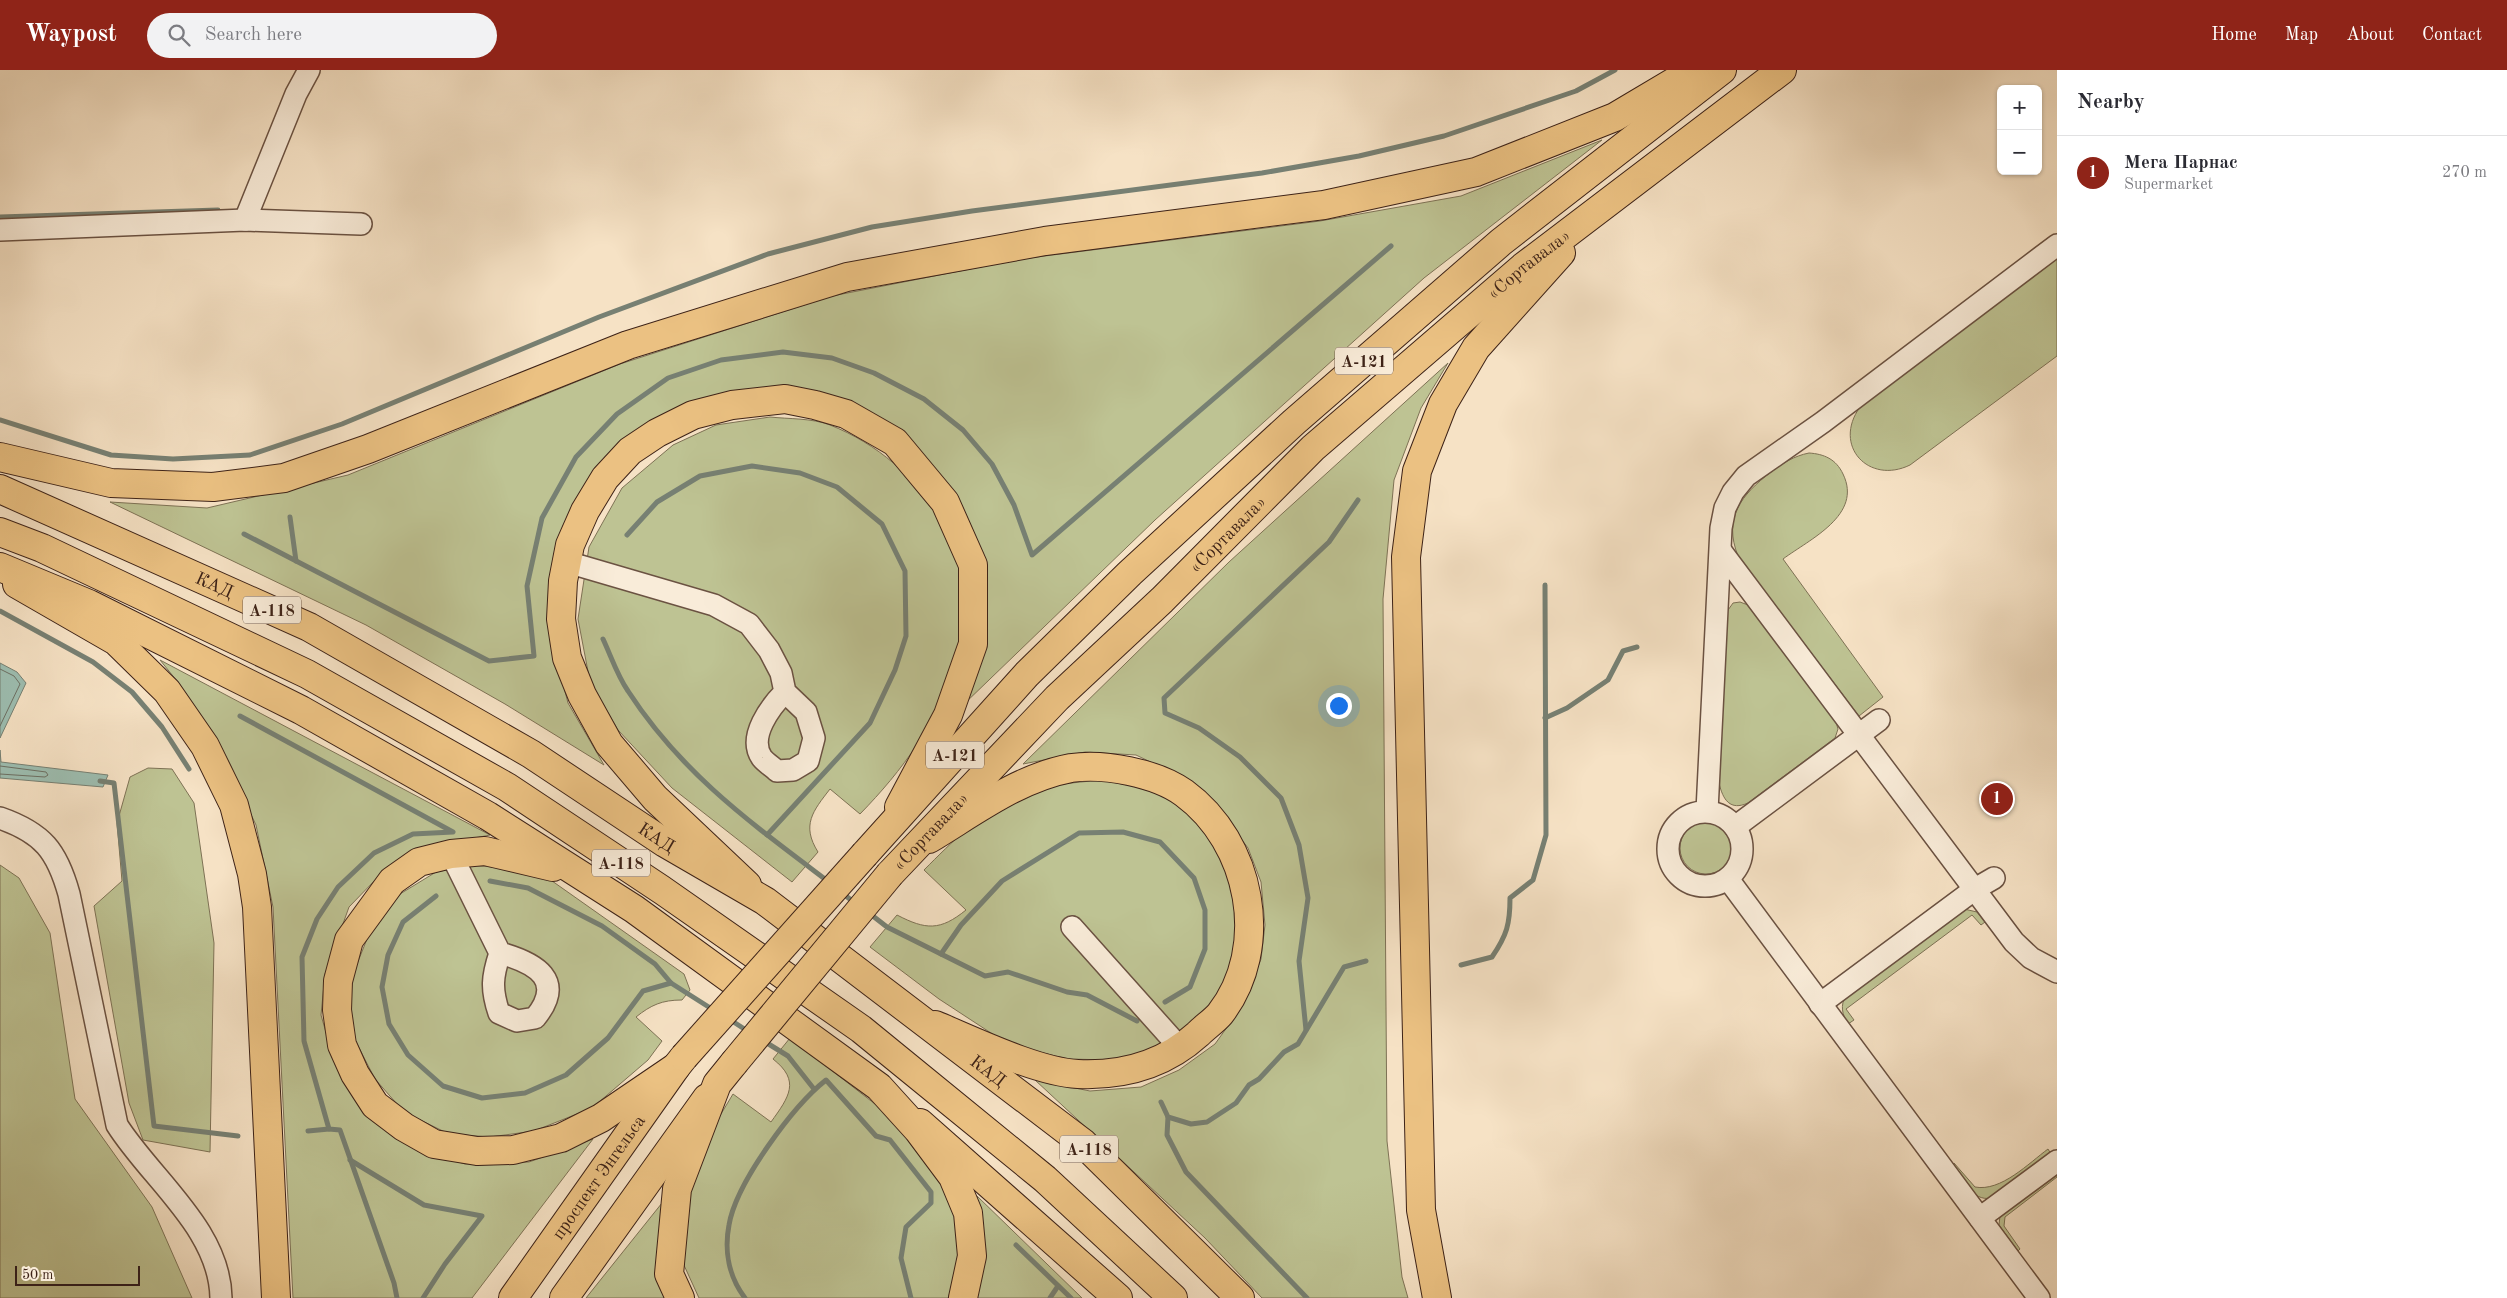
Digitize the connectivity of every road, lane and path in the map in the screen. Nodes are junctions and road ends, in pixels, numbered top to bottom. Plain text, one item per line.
1 (308, 70) edge
2 (1694, 70) edge
3 (1722, 70) edge
4 (1782, 70) edge
5 (1590, 216) junction
6 (245, 220) junction
7 (361, 224) dead end
8 (0, 230) edge
9 (2057, 245) edge
10 (0, 456) edge
11 (0, 489) edge
12 (0, 532) edge
13 (1720, 551) junction
14 (567, 562) junction
15 (0, 567) edge
16 (0, 576) edge
17 (784, 692) dead end
18 (1879, 720) dead end
19 (1858, 735) junction
20 (1708, 812) junction
21 (0, 818) edge
22 (1736, 826) junction
23 (874, 844) junction
24 (914, 847) junction
25 (451, 854) junction
26 (1994, 878) dead end
27 (1728, 880) junction
28 (1975, 889) junction
29 (765, 902) junction
30 (634, 909) junction
31 (1072, 927) dead end
32 (500, 953) dead end
33 (2057, 972) edge
34 (1820, 1004) junction
35 (921, 1020) junction
36 (1181, 1049) junction
37 (680, 1062) junction
38 (717, 1084) junction
39 (879, 1087) junction
40 (2057, 1161) edge
41 (1980, 1218) junction
42 (221, 1298) edge
43 (276, 1298) edge
44 (513, 1298) edge
45 (564, 1298) edge
46 (680, 1298) edge
47 (962, 1298) edge
48 (1118, 1298) edge
49 (1173, 1298) edge
50 (1240, 1298) edge
51 (1437, 1298) edge
52 (2039, 1298) edge

1 - 6 street
2 - 10 main road
3 - 23 main road, «Сортавала» / А-121
4 - 5 main road, «Сортавала» / А-121
5 - 24 main road, «Сортавала» / А-121
5 - 51 main road
6 - 7 street
6 - 8 street
9 - 13 street
11 - 29 main road, КАД / А-118
12 - 49 main road, А-118
13 - 19 street
13 - 20 street
14 - 17 street
14 - 23 main road
14 - 29 main road
15 - 30 main road
16 - 43 main road
18 - 19 street
19 - 22 street
19 - 28 street
20 - 22 street
20 - 27 street
21 - 42 street
22 - 27 street
23 - 37 main road, «Сортавала», bridge
24 - 36 main road
24 - 38 main road, «Сортавала» / А-121, bridge
25 - 30 main road
25 - 32 street
25 - 37 main road
26 - 28 street
27 - 34 street
28 - 33 street
28 - 34 street
29 - 35 main road, КАД / А-118
30 - 39 main road
31 - 36 street
34 - 41 street
35 - 36 main road
35 - 50 main road, КАД / А-118
37 - 44 main road, проспект Энгельса
38 - 45 main road
38 - 46 main road
39 - 47 main road
39 - 48 main road
40 - 41 street
41 - 52 street

